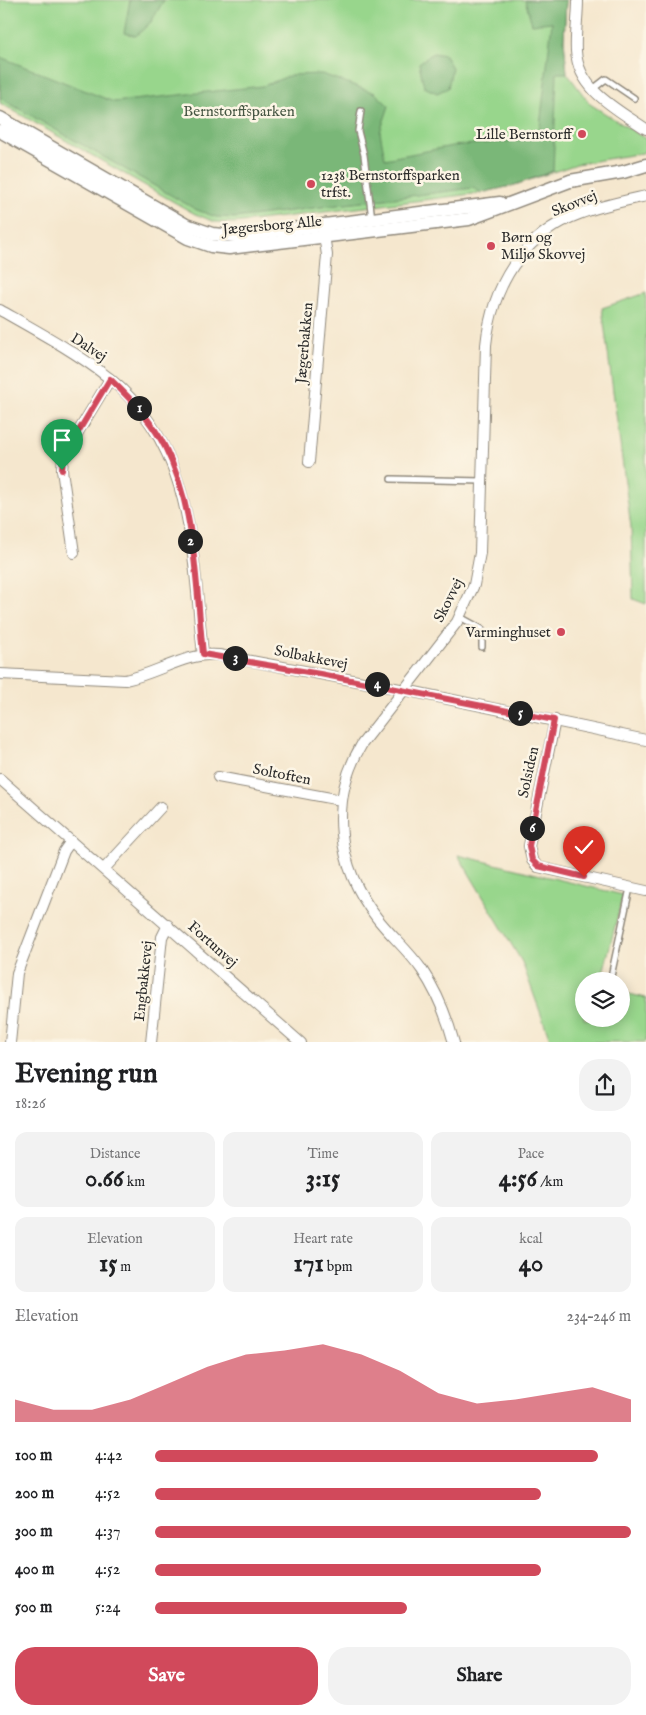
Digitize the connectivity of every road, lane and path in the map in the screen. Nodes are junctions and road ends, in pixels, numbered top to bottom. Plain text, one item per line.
1 (578, 0) edge
2 (592, 89) junction
3 (634, 98) dead end
4 (361, 111) dead end
5 (0, 118) edge
6 (646, 129) edge
7 (0, 131) edge
8 (646, 165) edge
9 (624, 172) junction
10 (646, 173) edge
11 (646, 196) edge
12 (512, 202) junction
13 (372, 219) junction
14 (324, 231) junction
15 (0, 310) edge
16 (110, 379) junction
17 (309, 462) dead end
18 (391, 479) dead end
19 (482, 481) junction
20 (74, 552) dead end
21 (460, 617) junction
22 (482, 647) dead end
23 (203, 654) junction
24 (0, 674) edge
25 (404, 690) junction
26 (554, 720) junction
27 (646, 740) edge
28 (218, 777) dead end
29 (0, 779) edge
30 (341, 800) junction
31 (161, 807) dead end
32 (71, 841) junction
33 (104, 869) junction
34 (630, 888) junction
35 (646, 891) edge
36 (168, 925) junction
37 (612, 972) edge
38 (10, 1042) edge
39 (151, 1042) edge
40 (301, 1042) edge
41 (454, 1042) edge

1 - 2 street
2 - 3 lane
2 - 6 street
4 - 13 lane
5 - 14 street, Jægersborg Alle
7 - 14 street, Jægersborg Alle
8 - 9 street, Jægersborg Alle
9 - 10 street, Jægersborg Alle
9 - 12 street, Jægersborg Alle
11 - 19 street, Skovvej
12 - 13 street, Jægersborg Alle
12 - 14 street, Jægersborg Alle
13 - 14 street, Jægersborg Alle
14 - 17 street, Jægerbakken
15 - 16 street, Dalvej
16 - 20 street
16 - 23 street, Dalvej
18 - 19 lane
19 - 21 street, Skovvej
21 - 22 lane
21 - 25 street, Skovvej
23 - 24 street, Solbakkevej
23 - 25 street, Solbakkevej
25 - 26 street, Solbakkevej
25 - 30 street, Skovvej
26 - 27 street, Solbakkevej
26 - 34 street, Solsiden
28 - 30 street, Soltoften
29 - 32 street, Fortunvej
30 - 41 street, Skovvej
31 - 33 street
32 - 33 street, Fortunvej
32 - 38 street
33 - 36 street, Fortunvej
34 - 35 street, Solsiden
34 - 37 lane
36 - 39 street, Engbakkevej
36 - 40 street, Fortunvej

